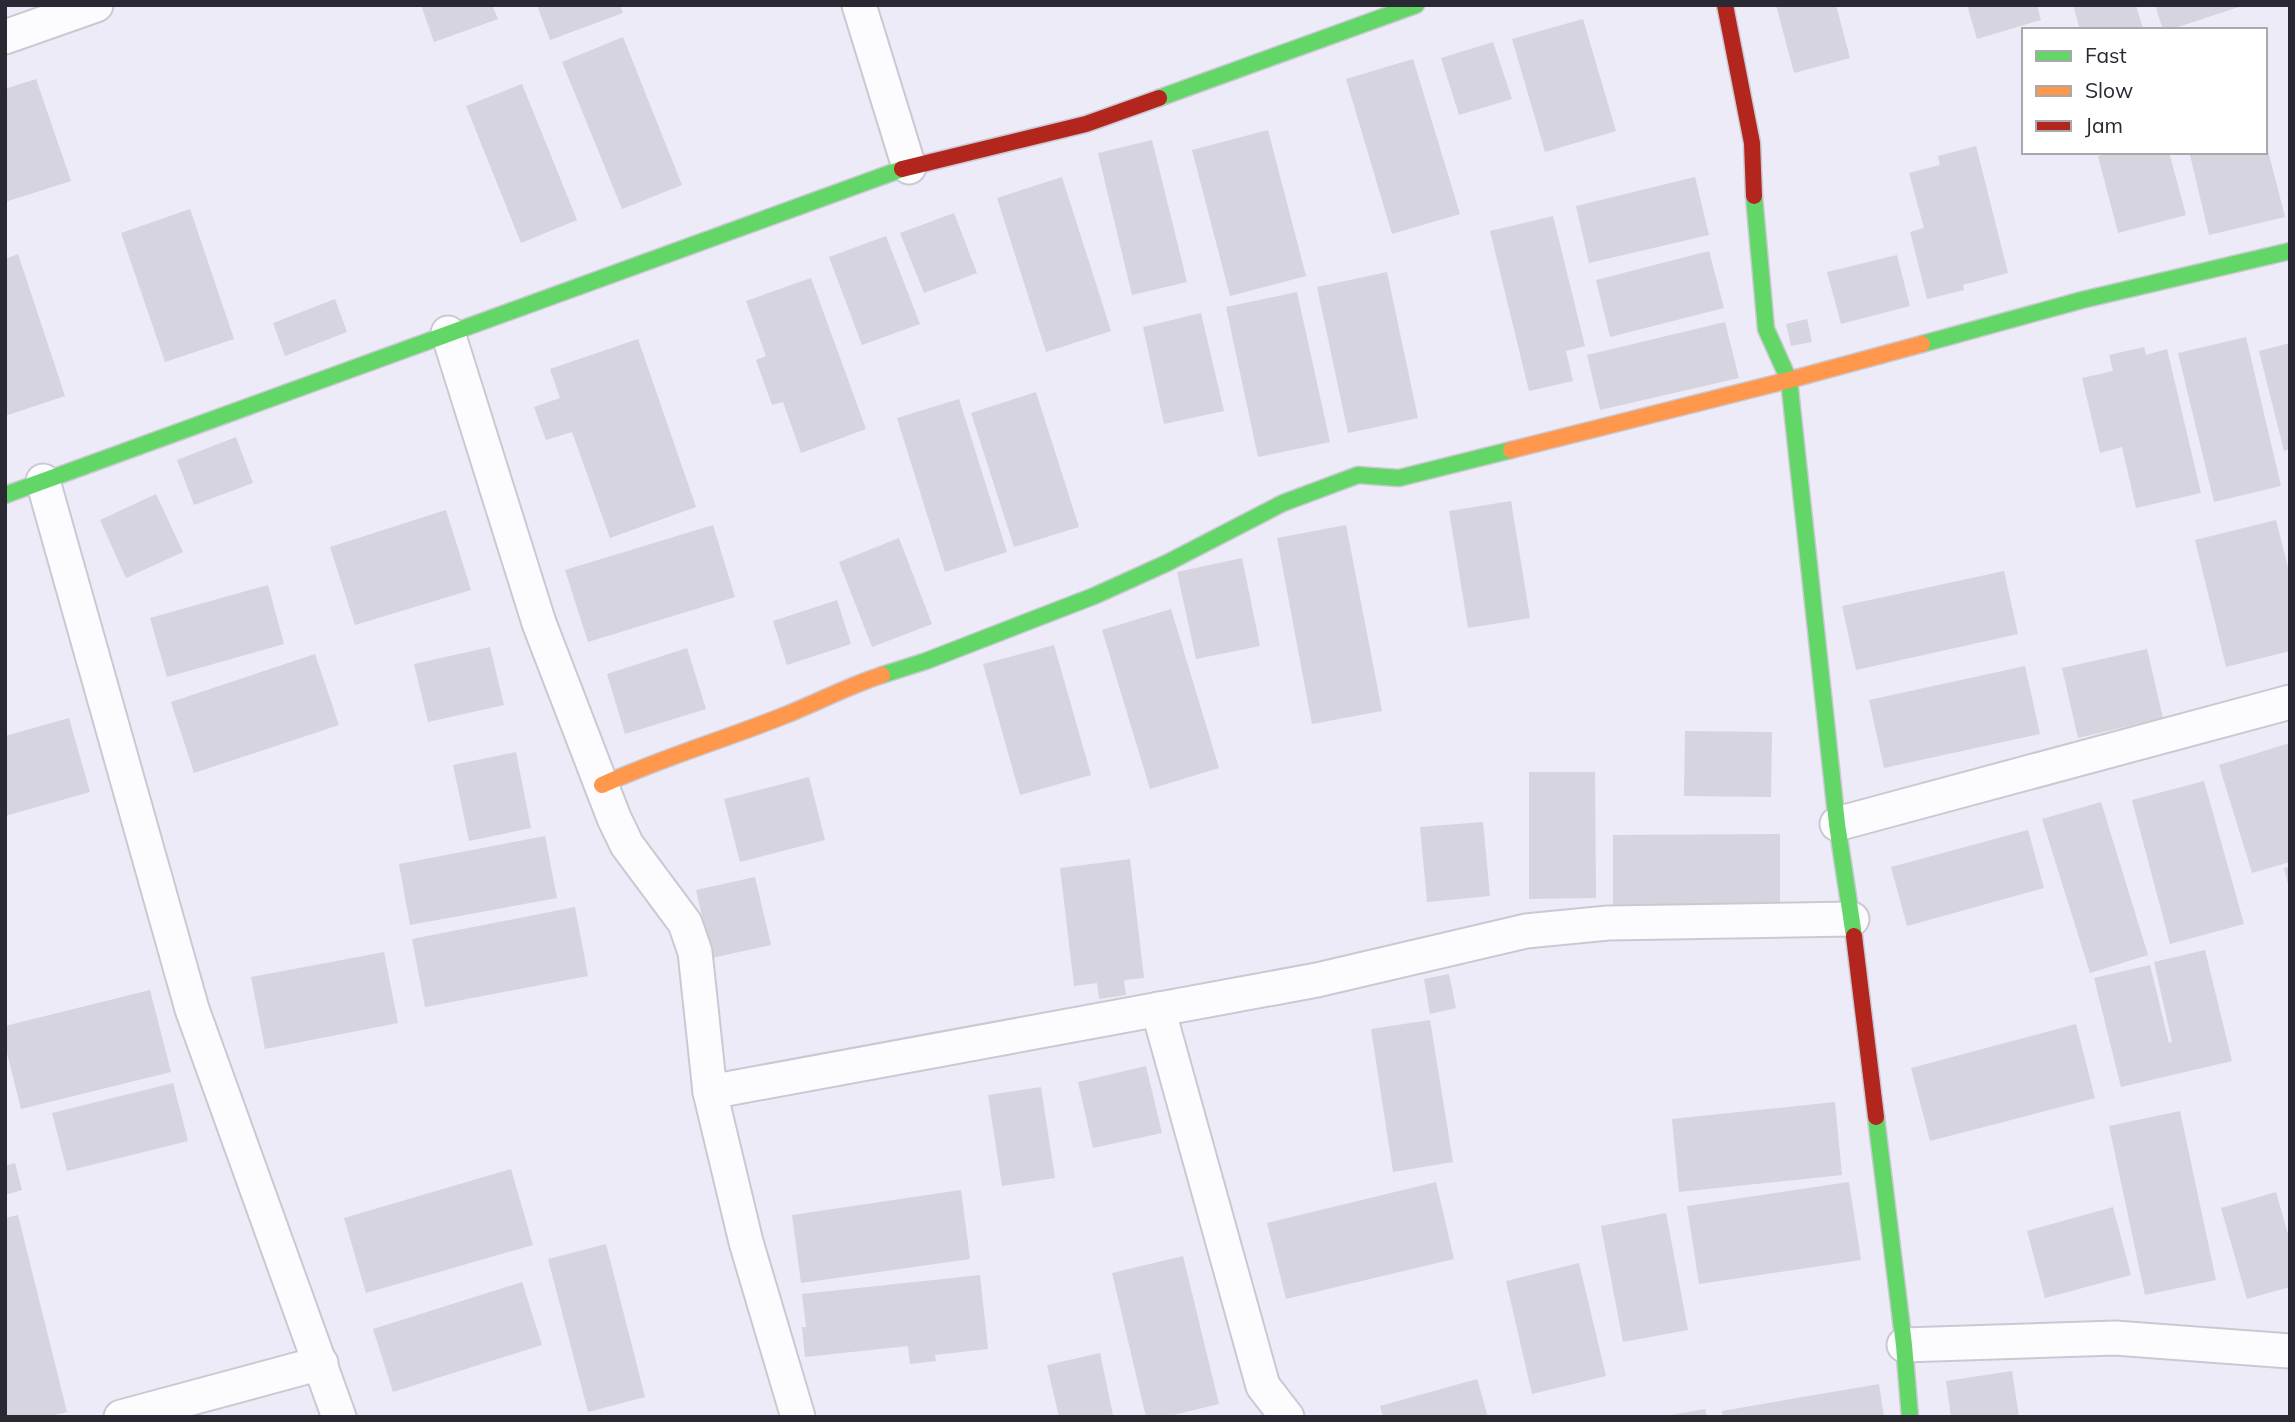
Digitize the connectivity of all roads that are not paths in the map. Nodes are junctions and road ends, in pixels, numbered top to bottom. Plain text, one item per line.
1 (96, 5) edge
2 (859, 5) edge
3 (1416, 5) edge
4 (1726, 5) edge
5 (5, 37) edge
6 (909, 167) junction
7 (2290, 251) edge
8 (448, 333) junction
9 (1789, 380) junction
10 (43, 481) junction
11 (5, 495) edge
12 (2290, 702) edge
13 (602, 785) junction
14 (1837, 824) junction
15 (1852, 919) junction
16 (1158, 1009) junction
17 (710, 1091) junction
18 (1904, 1345) junction
19 (2290, 1352) edge
20 (321, 1363) junction
21 (121, 1417) edge
22 (339, 1417) edge
23 (798, 1417) edge
24 (1287, 1417) edge
25 (1910, 1417) edge

1 - 5 street
2 - 6 street
3 - 6 street
4 - 9 street
6 - 8 street
7 - 9 street
8 - 10 street
8 - 13 street
9 - 13 street
9 - 14 street
10 - 11 street
10 - 20 street
12 - 14 street
13 - 17 street
14 - 15 street
15 - 16 street
15 - 18 street
16 - 17 street
16 - 24 street
17 - 23 street
18 - 19 street
18 - 25 street
20 - 21 street
20 - 22 street

